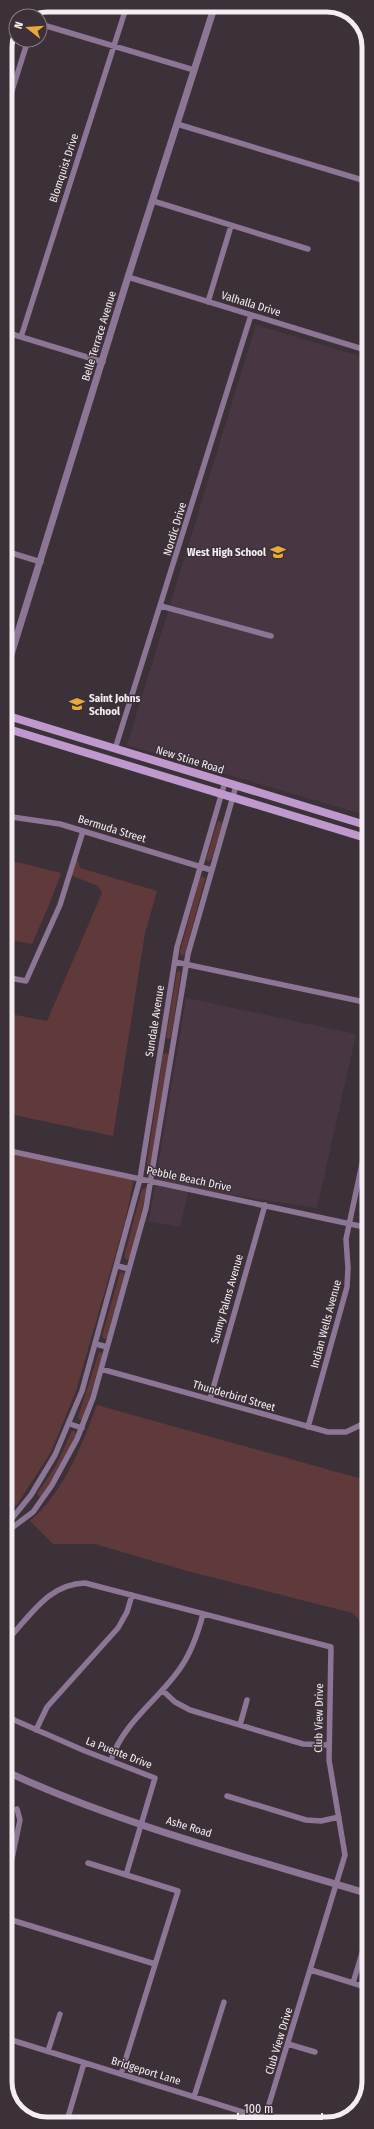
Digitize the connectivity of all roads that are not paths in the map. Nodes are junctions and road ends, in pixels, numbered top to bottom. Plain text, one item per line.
1 (125, 12) edge
2 (213, 12) edge
3 (48, 26) edge
4 (114, 46) junction
5 (25, 48) edge
6 (194, 70) junction
7 (12, 91) edge
8 (177, 124) junction
9 (362, 180) edge
10 (153, 201) junction
11 (231, 226) junction
12 (308, 249) dead end
13 (128, 277) junction
14 (208, 302) junction
15 (251, 315) junction
16 (12, 334) edge
17 (21, 337) junction
18 (362, 349) edge
19 (103, 362) junction
20 (12, 553) edge
21 (41, 562) junction
22 (161, 606) junction
23 (270, 636) dead end
24 (12, 652) edge
25 (12, 717) edge
26 (12, 730) edge
27 (115, 749) junction
28 (225, 782) junction
29 (236, 786) junction
30 (220, 794) junction
31 (233, 797) junction
32 (12, 817) edge
33 (362, 824) edge
34 (83, 831) junction
35 (362, 836) edge
36 (200, 866) junction
37 (211, 870) junction
38 (175, 962) junction
39 (186, 964) junction
40 (12, 978) edge
41 (362, 1002) edge
42 (12, 1152) edge
43 (362, 1163) edge
44 (140, 1179) junction
45 (152, 1181) junction
46 (265, 1205) junction
47 (349, 1223) junction
48 (362, 1226) edge
49 (118, 1266) junction
50 (129, 1269) junction
51 (96, 1344) junction
52 (107, 1347) junction
53 (101, 1369) junction
54 (210, 1399) junction
55 (70, 1424) junction
56 (362, 1426) edge
57 (308, 1427) junction
58 (82, 1428) junction
59 (12, 1519) edge
60 (12, 1528) edge
61 (132, 1595) junction
62 (203, 1614) junction
63 (12, 1636) dead end
64 (162, 1690) junction
65 (247, 1700) dead end
66 (12, 1719) edge
67 (240, 1725) junction
68 (36, 1730) junction
69 (328, 1745) junction
70 (112, 1760) junction
71 (12, 1774) edge
72 (227, 1796) dead end
73 (17, 1809) dead end
74 (339, 1817) junction
75 (142, 1825) junction
76 (12, 1858) edge
77 (88, 1863) dead end
78 (126, 1875) junction
79 (338, 1885) junction
80 (362, 1892) edge
81 (12, 1920) edge
82 (362, 1953) edge
83 (155, 1964) junction
84 (311, 1970) junction
85 (353, 1983) junction
86 (362, 1986) edge
87 (224, 2002) dead end
88 (60, 2014) dead end
89 (12, 2040) edge
90 (288, 2044) junction
91 (48, 2051) junction
92 (315, 2052) dead end
93 (84, 2063) junction
94 (121, 2074) junction
95 (194, 2097) junction
96 (68, 2117) edge
97 (252, 2117) edge
98 (265, 2117) edge

1 - 4 street, Blomquist Drive
2 - 6 street, Belle Terrace Avenue
3 - 4 street
4 - 6 street
4 - 17 street, Blomquist Drive
5 - 7 street
6 - 8 street, Belle Terrace Avenue
8 - 9 street
8 - 10 street, Belle Terrace Avenue
10 - 11 street
10 - 13 street, Belle Terrace Avenue
11 - 12 street
11 - 14 street
13 - 14 street, Valhalla Drive
13 - 19 street, Belle Terrace Avenue
14 - 15 street, Valhalla Drive
15 - 18 street, Valhalla Drive
15 - 22 street, Nordic Drive
16 - 17 street
17 - 19 street
19 - 21 street, Belle Terrace Avenue
20 - 21 street
21 - 24 street, Belle Terrace Avenue
22 - 23 street
22 - 27 street, Nordic Drive
25 - 27 main road, New Stine Road
26 - 30 main road
27 - 28 main road, New Stine Road
28 - 29 main road, New Stine Road
28 - 30 street, Sundale Avenue
29 - 31 street, Sundale Avenue
29 - 33 main road, New Stine Road
30 - 31 main road
30 - 36 street, Sundale Avenue
31 - 35 main road
31 - 37 street, Sundale Avenue
32 - 34 street, Bermuda Street
34 - 36 street, Bermuda Street
34 - 40 street
36 - 37 street, Bermuda Street
36 - 38 street, Sundale Avenue
37 - 39 street, Sundale Avenue
38 - 39 street
38 - 44 street, Sundale Avenue
39 - 41 street
39 - 45 street, Sundale Avenue
42 - 44 street, Pebble Beach Drive
43 - 47 street, Indian Wells Avenue
44 - 45 street, Pebble Beach Drive
44 - 49 street, Sundale Avenue
45 - 46 street, Pebble Beach Drive
45 - 50 street, Sundale Avenue
46 - 47 street, Pebble Beach Drive
46 - 54 street, Sunny Palms Avenue
47 - 48 street, Pebble Beach Drive
47 - 57 street, Indian Wells Avenue
49 - 50 street
49 - 51 street, Sundale Avenue
50 - 52 street, Sundale Avenue
51 - 52 street
51 - 55 street, Sundale Avenue
52 - 53 street, Sundale Avenue
53 - 54 street, Thunderbird Street
53 - 58 street, Sundale Avenue
54 - 57 street, Thunderbird Street
55 - 58 street
55 - 59 street, Sundale Avenue
56 - 57 street, Thunderbird Street
58 - 60 street, Sundale Avenue
61 - 62 street, Club View Drive
61 - 63 street, Club View Drive
61 - 68 street
62 - 64 street
62 - 69 street, Club View Drive
64 - 67 street
64 - 70 street
65 - 67 street
66 - 68 street, La Puente Drive
67 - 69 street
68 - 70 street, La Puente Drive
69 - 74 street, Club View Drive
70 - 75 street, La Puente Drive
71 - 75 street, Ashe Road
72 - 74 street
73 - 76 street
74 - 79 street, Club View Drive
75 - 78 street, La Puente Drive
75 - 79 street, Ashe Road
77 - 78 street
78 - 83 street
79 - 80 street, Ashe Road
79 - 84 street, Club View Drive
81 - 83 street
82 - 85 street
83 - 94 street
84 - 85 street
84 - 90 street, Club View Drive
85 - 86 street
87 - 95 street
88 - 91 street
89 - 91 street, Bridgeport Lane
90 - 92 street
90 - 98 street, Club View Drive
91 - 93 street, Bridgeport Lane
93 - 94 street, Bridgeport Lane
93 - 96 street
94 - 95 street, Bridgeport Lane
95 - 97 street, Bridgeport Lane

